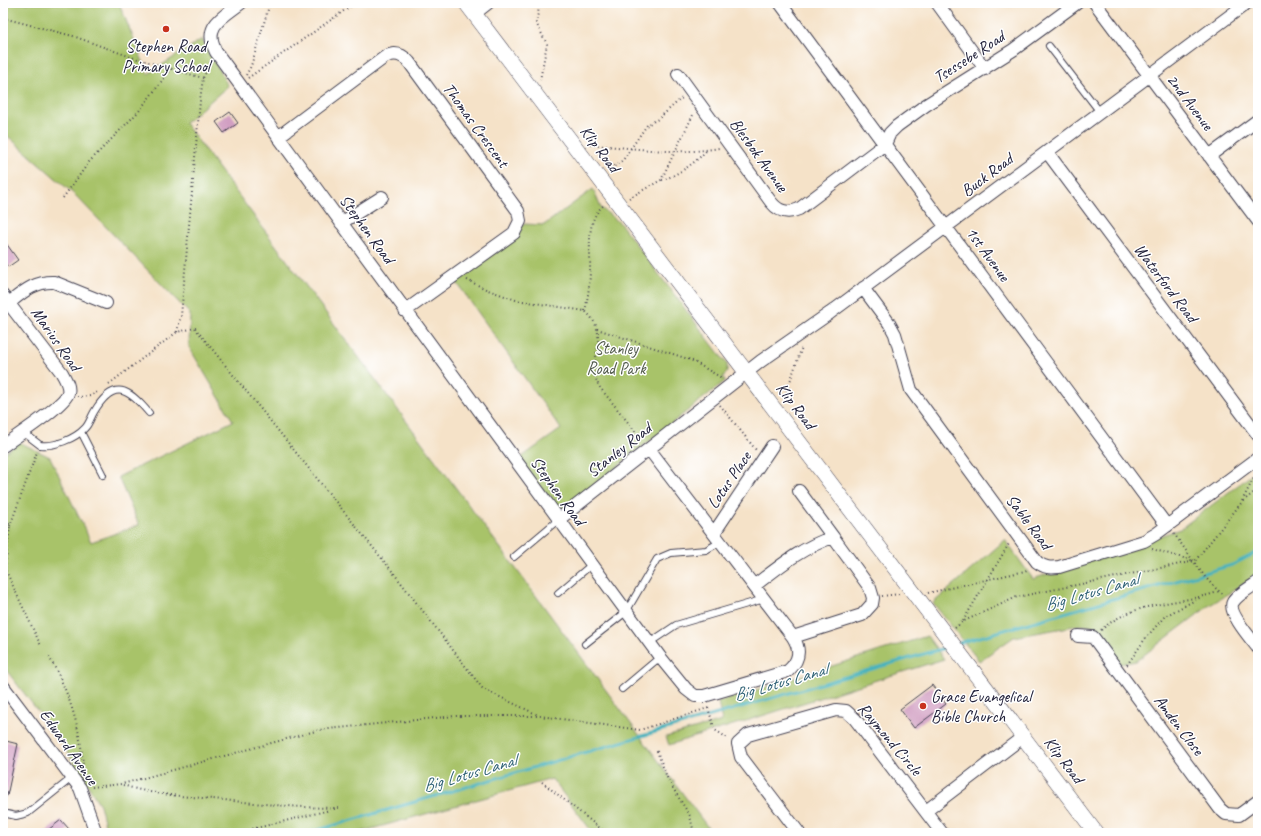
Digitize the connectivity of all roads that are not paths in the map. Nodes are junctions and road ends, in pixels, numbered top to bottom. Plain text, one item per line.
1 (241, 3) edge
2 (488, 3) edge
3 (780, 3) edge
4 (937, 3) edge
5 (1077, 3) edge
6 (1095, 3) edge
7 (1247, 3) edge
8 (470, 8) edge
9 (1049, 46) dead end
10 (985, 69) junction
11 (678, 74) dead end
12 (1149, 76) junction
13 (1100, 112) junction
14 (1258, 120) edge
15 (278, 137) junction
16 (885, 144) junction
17 (1047, 152) junction
18 (1209, 156) junction
19 (382, 196) dead end
20 (1258, 221) edge
21 (342, 223) junction
22 (946, 227) junction
23 (863, 288) junction
24 (6, 300) edge
25 (106, 304) dead end
26 (405, 311) junction
27 (747, 372) junction
28 (150, 413) dead end
29 (23, 432) junction
30 (80, 432) junction
31 (1258, 435) edge
32 (3, 446) edge
33 (646, 446) junction
34 (772, 446) dead end
35 (1258, 458) edge
36 (103, 475) dead end
37 (799, 491) dead end
38 (558, 520) junction
39 (1169, 527) junction
40 (833, 537) junction
41 (717, 538) junction
42 (514, 557) dead end
43 (591, 565) junction
44 (1258, 582) edge
45 (754, 586) junction
46 (558, 593) dead end
47 (764, 599) junction
48 (626, 612) junction
49 (1078, 636) dead end
50 (793, 637) junction
51 (649, 643) junction
52 (585, 644) dead end
53 (1258, 648) edge
54 (660, 657) junction
55 (3, 686) edge
56 (622, 689) dead end
57 (1023, 737) junction
58 (73, 777) junction
59 (1258, 801) edge
60 (926, 811) junction
61 (3, 813) edge
62 (96, 833) edge
63 (799, 833) edge
64 (942, 833) edge
65 (1096, 833) edge

1 - 15 street, Stephen Road
2 - 8 street
3 - 16 street, 1st Avenue
4 - 10 street
5 - 10 street, Tsessebe Road
6 - 12 street, 2nd Avenue
7 - 12 street, Buck Road
8 - 27 street, Klip Road
9 - 13 lane
10 - 16 street, Tsessebe Road
11 - 16 street, Blesbok Avenue
12 - 13 street, Buck Road
12 - 18 street, 2nd Avenue
13 - 17 street, Buck Road
14 - 18 street
15 - 21 street, Stephen Road
15 - 26 street, Thomas Crescent
16 - 22 street, 1st Avenue
17 - 22 street, Buck Road
17 - 31 street, Waterford Road
18 - 20 street, 2nd Avenue
19 - 21 street
21 - 26 street, Stephen Road
22 - 23 street, Buck Road
22 - 39 street, 1st Avenue
23 - 27 street, Buck Road
23 - 39 street, Sable Road
24 - 25 street
24 - 29 street, Marius Road
26 - 38 street, Stephen Road
27 - 33 street, Stanley Road
27 - 57 street, Klip Road
28 - 30 lane
29 - 30 lane
29 - 32 street, Marius Road
30 - 36 lane
33 - 38 street, Stanley Road
33 - 41 street, Stephen Road
34 - 41 street, Lotus Place
35 - 39 street, Sable Road
37 - 40 street
38 - 42 lane, Stanley Road
38 - 43 street, Stephen Road
40 - 45 street
40 - 50 street
41 - 45 street, Stephen Road
41 - 48 lane
43 - 46 lane
43 - 48 street, Stephen Road
44 - 53 street
45 - 47 street, Stephen Road
47 - 50 street, Stephen Road
47 - 51 lane
48 - 51 street, Stephen Road
48 - 52 lane
49 - 59 street, Amden Close
50 - 54 street, Stephen Road
51 - 54 street, Stephen Road
54 - 56 lane
55 - 58 street, Edward Avenue
57 - 60 street
57 - 65 street, Klip Road
58 - 61 lane
58 - 62 street, Edward Avenue
60 - 63 street, Raymond Circle
60 - 64 street, Raymond Circle

